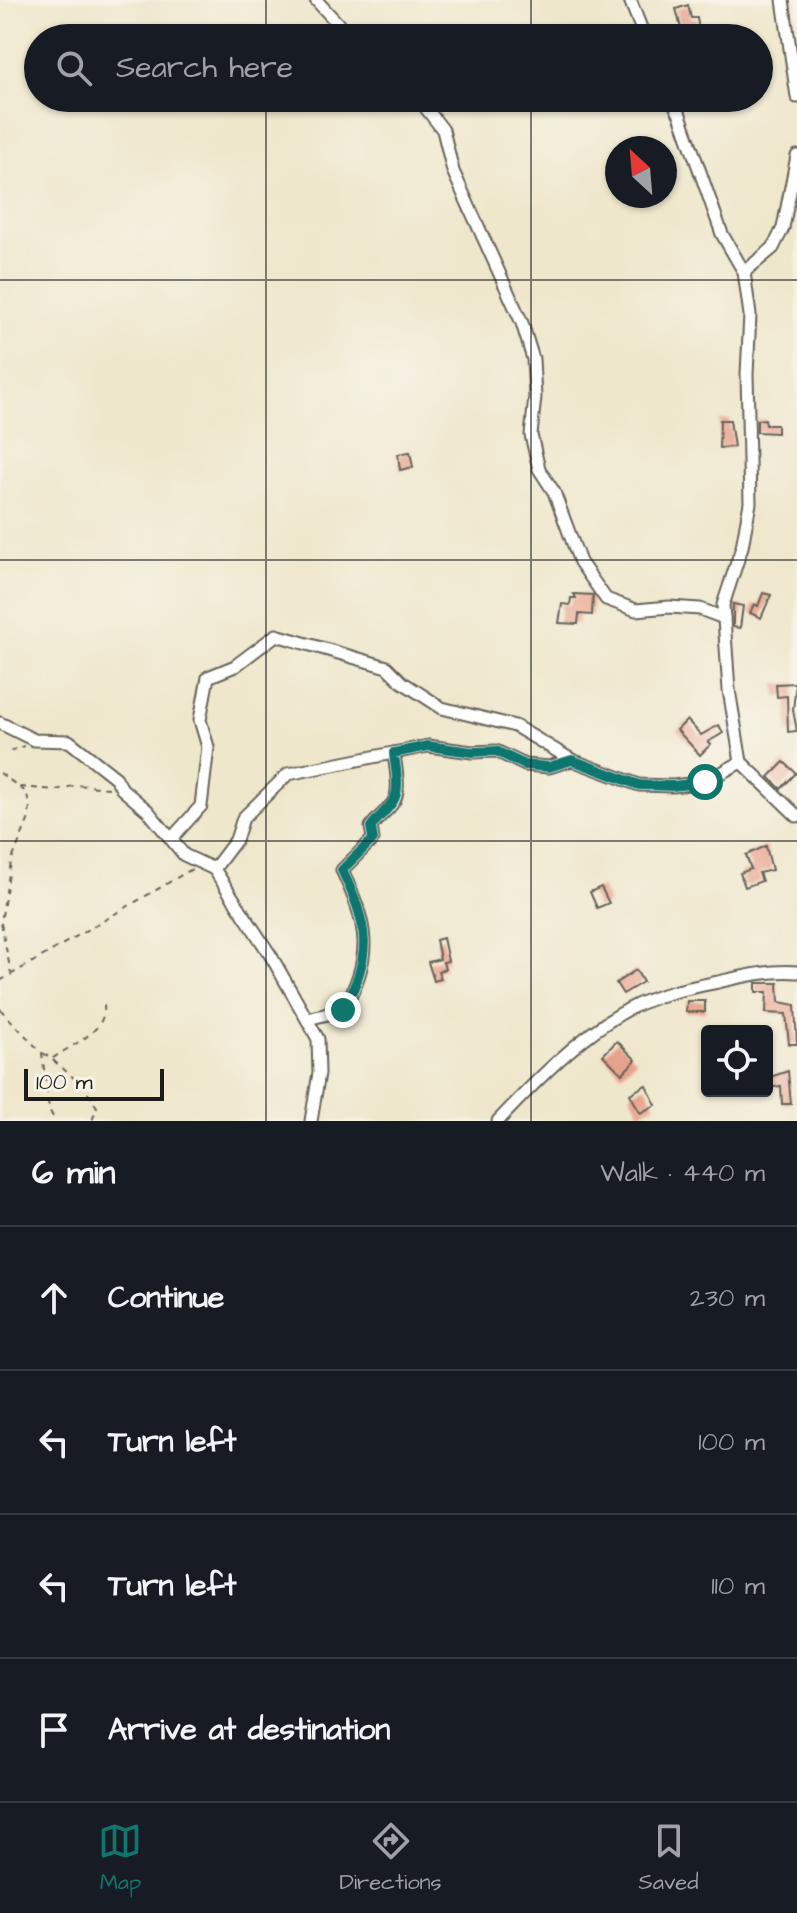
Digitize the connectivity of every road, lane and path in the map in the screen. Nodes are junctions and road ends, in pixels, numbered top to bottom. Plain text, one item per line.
1 (316, 0) edge
2 (630, 0) edge
3 (783, 0) edge
4 (338, 24) edge
5 (639, 24) edge
6 (797, 97) edge
7 (429, 112) edge
8 (678, 112) edge
9 (797, 156) edge
10 (744, 272) junction
11 (724, 618) junction
12 (0, 723) edge
13 (394, 753) junction
14 (572, 760) junction
15 (741, 762) junction
16 (0, 773) edge
17 (17, 787) junction
18 (122, 789) junction
19 (797, 816) edge
20 (172, 838) junction
21 (199, 864) junction
22 (214, 869) junction
23 (797, 972) edge
24 (11, 974) junction
25 (0, 981) edge
26 (104, 1005) dead end
27 (0, 1009) edge
28 (308, 1019) junction
29 (42, 1053) junction
30 (52, 1059) junction
31 (55, 1121) edge
32 (92, 1121) edge
33 (311, 1121) edge
34 (498, 1121) edge

1 - 4 street
2 - 5 street
3 - 6 street
7 - 11 street
8 - 10 street
9 - 10 street
10 - 11 street
11 - 15 street
12 - 18 street
13 - 14 street
13 - 22 street
13 - 28 street
14 - 15 street
14 - 20 street
15 - 19 street
16 - 17 path
17 - 18 path
17 - 24 path
18 - 20 street
20 - 21 street
21 - 22 street
21 - 24 path
22 - 28 street
23 - 34 street
24 - 25 path
26 - 30 path
27 - 29 path
28 - 33 street
29 - 30 path
29 - 31 path
30 - 32 path

